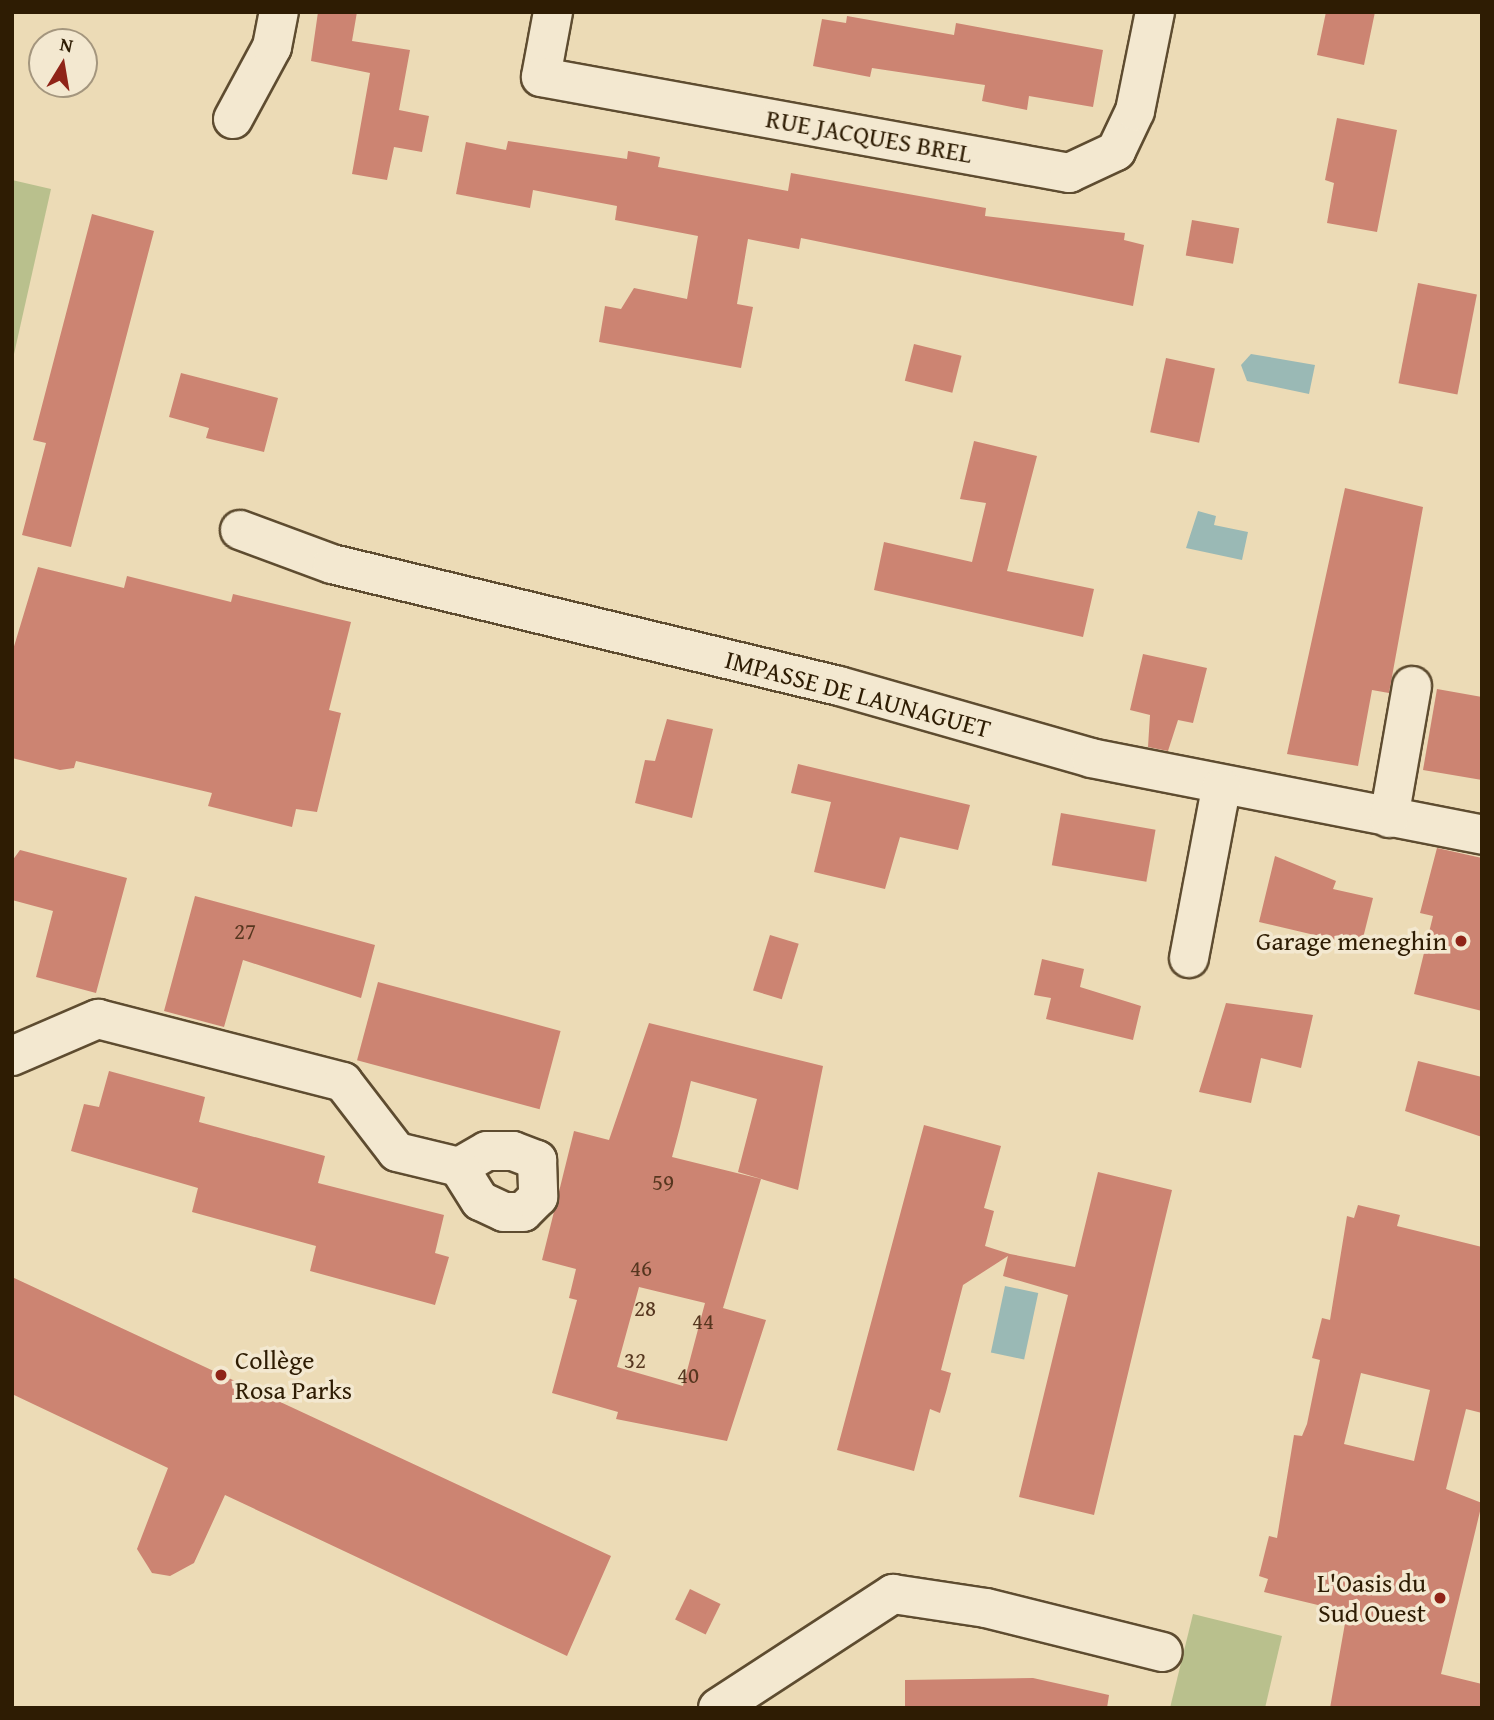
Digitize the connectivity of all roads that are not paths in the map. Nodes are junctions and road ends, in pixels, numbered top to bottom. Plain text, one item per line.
1 (279, 12) edge
2 (553, 12) edge
3 (1155, 12) edge
4 (233, 119) dead end
5 (240, 530) dead end
6 (1412, 686) dead end
7 (1222, 788) junction
8 (1389, 818) junction
9 (1482, 835) edge
10 (1189, 958) dead end
11 (12, 1056) edge
12 (459, 1167) dead end
13 (1163, 1652) dead end
14 (718, 1708) edge

1 - 4 street
2 - 3 street, RUE JACQUES BREL
5 - 7 street, IMPASSE DE LAUNAGUET
6 - 8 street
7 - 8 street, IMPASSE DE LAUNAGUET
7 - 10 street
8 - 9 street, IMPASSE DE LAUNAGUET
11 - 12 street
13 - 14 street

